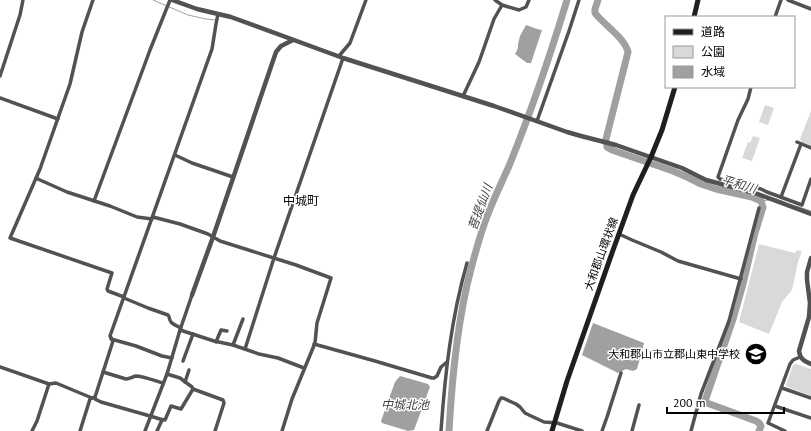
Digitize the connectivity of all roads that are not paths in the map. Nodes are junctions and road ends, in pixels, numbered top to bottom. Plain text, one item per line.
1 (23, 0) edge
2 (93, 0) edge
3 (171, 0) edge
4 (366, 0) edge
5 (495, 0) edge
6 (529, 0) edge
7 (579, 0) edge
8 (698, 0) edge
9 (781, 0) edge
10 (788, 0) edge
11 (502, 5) junction
12 (811, 8) edge
13 (218, 14) junction
14 (694, 16) edge
15 (775, 16) edge
16 (292, 40) junction
17 (341, 57) junction
18 (0, 76) edge
19 (674, 88) edge
20 (751, 88) edge
21 (464, 97) junction
22 (0, 98) edge
23 (58, 119) junction
24 (536, 121) junction
25 (811, 148) edge
26 (175, 155) junction
27 (649, 161) junction
28 (233, 177) junction
29 (36, 178) junction
30 (811, 179) edge
31 (779, 199) junction
32 (94, 201) junction
33 (759, 208) dead end
34 (811, 214) edge
35 (152, 218) junction
36 (619, 234) junction
37 (213, 237) junction
38 (274, 258) junction
39 (811, 258) edge
40 (467, 263) dead end
41 (810, 264) edge
42 (741, 279) junction
43 (809, 292) edge
44 (192, 295) joint
45 (124, 298) junction
46 (243, 319) dead end
47 (180, 329) junction
48 (226, 331) dead end
49 (193, 334) junction
50 (111, 339) junction
51 (216, 342) junction
52 (314, 344) junction
53 (234, 345) junction
54 (245, 349) junction
55 (800, 357) junction
56 (172, 358) junction
57 (183, 361) dead end
58 (447, 362) junction
59 (811, 364) edge
60 (0, 366) edge
61 (304, 368) junction
62 (189, 370) dead end
63 (103, 372) junction
64 (621, 373) dead end
65 (167, 374) junction
66 (185, 382) junction
67 (163, 383) junction
68 (49, 384) junction
69 (782, 388) junction
70 (193, 389) junction
71 (93, 397) junction
72 (811, 398) edge
73 (638, 406) dead end
74 (775, 406) junction
75 (150, 416) junction
76 (811, 418) edge
77 (162, 420) junction
78 (555, 423) junction
79 (32, 431) edge
80 (80, 431) edge
81 (145, 431) edge
82 (158, 431) edge
83 (215, 431) edge
84 (282, 431) edge
85 (441, 431) edge
86 (487, 431) edge
87 (552, 431) edge
88 (582, 431) edge
89 (602, 431) edge
90 (632, 431) edge
91 (691, 431) edge
92 (785, 431) edge

1 - 18 street
2 - 23 street
3 - 13 street
3 - 32 street
4 - 17 street
5 - 11 street
6 - 11 street
7 - 24 street
8 - 14 main road
9 - 15 street
10 - 12 street
11 - 21 street
13 - 16 street
13 - 26 street
16 - 17 street
16 - 28 street
17 - 21 street
17 - 38 street
19 - 27 main road, 大和郡山環状線
20 - 31 street
21 - 24 street
22 - 23 street
23 - 29 street
24 - 27 street
25 - 31 street
26 - 28 street
26 - 35 street
27 - 31 street
27 - 36 main road, 大和郡山環状線
28 - 37 street
29 - 32 street
29 - 45 street
30 - 31 street
31 - 34 street
32 - 35 street
33 - 42 street
35 - 37 street
35 - 45 street
36 - 42 street
36 - 78 main road, 大和郡山環状線
37 - 38 street
37 - 44 street
38 - 52 street
38 - 54 street
39 - 41 street
40 - 58 street
41 - 43 street
42 - 91 street
43 - 55 street
44 - 47 street
45 - 47 street
45 - 50 street
46 - 53 street
47 - 49 street
47 - 56 street
48 - 51 street
49 - 51 street
49 - 57 street
50 - 56 street
50 - 63 street
51 - 53 street
52 - 58 street
52 - 61 street
53 - 54 street
54 - 61 street
55 - 59 street
55 - 69 street
56 - 65 street
58 - 85 street
60 - 68 street
61 - 84 street
62 - 66 street
63 - 67 street
63 - 71 street
64 - 89 street
65 - 66 street
65 - 67 street
66 - 70 street
67 - 75 street
68 - 71 street
68 - 79 street
69 - 72 street
69 - 74 street
70 - 77 street
70 - 83 street
71 - 75 street
71 - 80 street
73 - 90 street
74 - 76 street
74 - 92 street
75 - 77 street
75 - 81 street
77 - 82 street
78 - 86 street
78 - 87 main road, 大和郡山環状線
78 - 88 street

